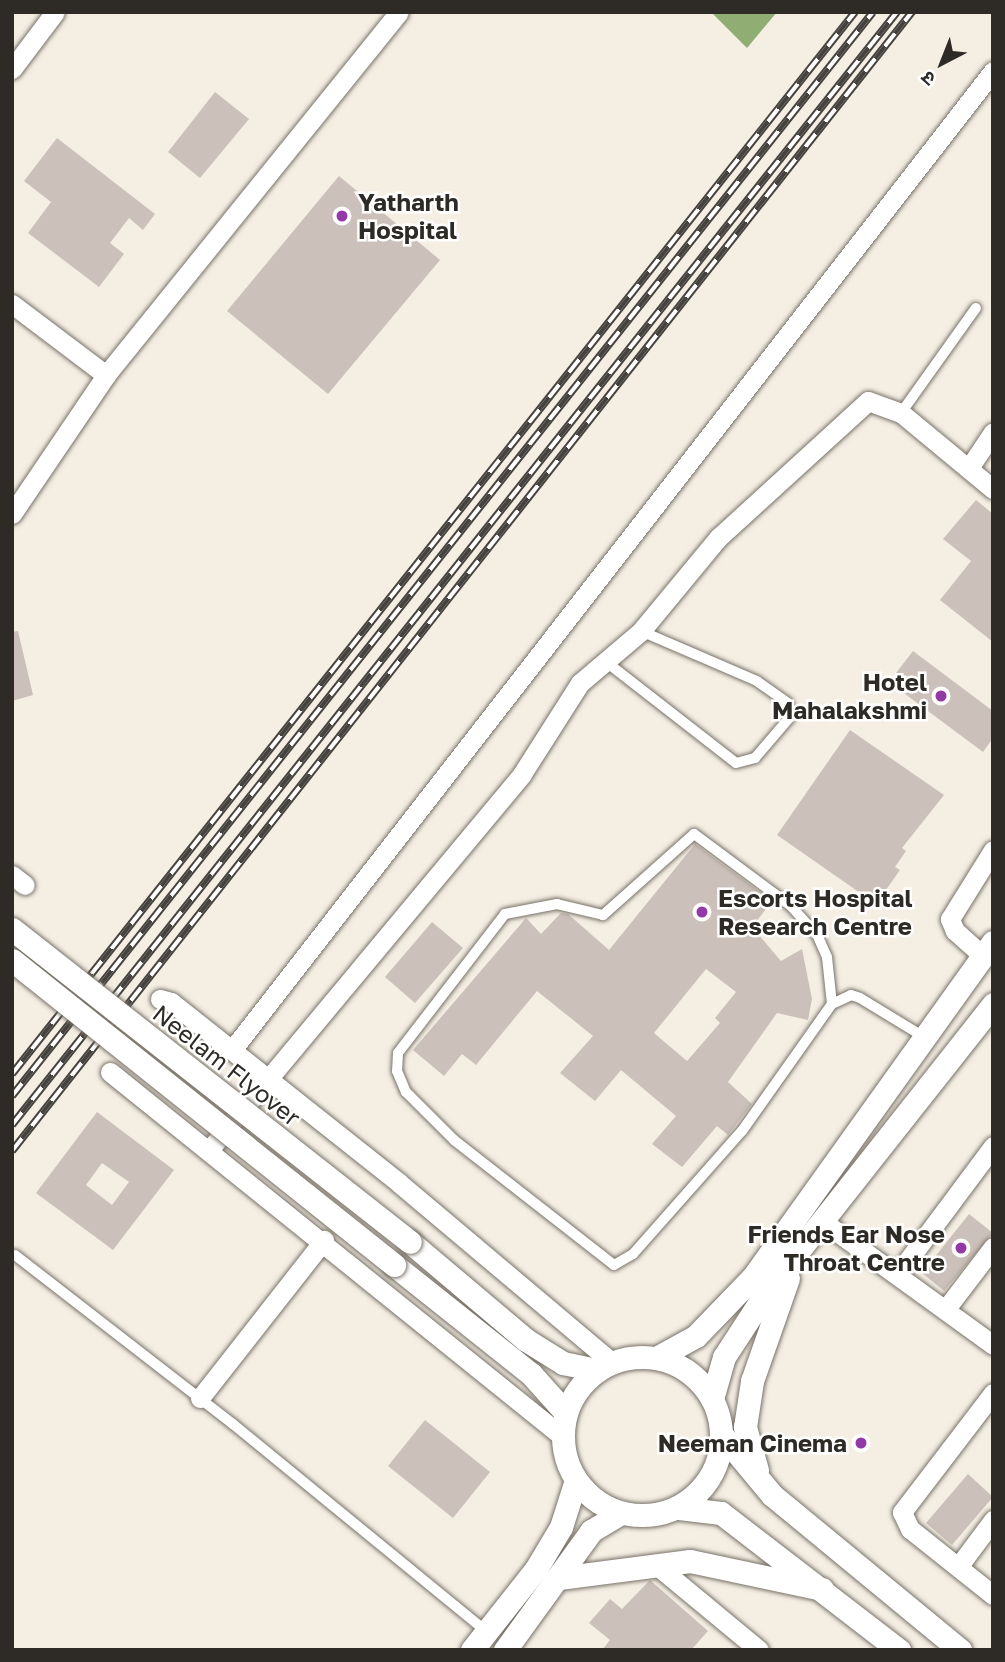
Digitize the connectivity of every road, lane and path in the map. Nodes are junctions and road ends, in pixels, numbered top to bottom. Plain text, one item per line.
1 (55, 12) edge
2 (399, 12) edge
3 (12, 69) edge
4 (993, 71) edge
5 (12, 304) edge
6 (976, 308) dead end
7 (106, 375) junction
8 (901, 412) junction
9 (993, 432) edge
10 (969, 468) junction
11 (993, 489) edge
12 (12, 514) edge
13 (641, 631) junction
14 (605, 661) junction
15 (993, 850) edge
16 (12, 929) edge
17 (988, 949) edge
18 (12, 960) edge
19 (160, 999) dead end
20 (832, 1004) junction
21 (993, 1004) edge
22 (928, 1039) junction
23 (232, 1050) junction
24 (110, 1072) dead end
25 (266, 1082) junction
26 (993, 1146) edge
27 (209, 1150) junction
28 (822, 1221) junction
29 (324, 1240) junction
30 (993, 1247) edge
31 (798, 1252) junction
32 (15, 1255) dead end
33 (897, 1276) junction
34 (946, 1310) junction
35 (993, 1345) edge
36 (658, 1357) junction
37 (605, 1366) junction
38 (993, 1393) edge
39 (200, 1398) junction
40 (712, 1399) junction
41 (566, 1413) junction
42 (722, 1435) junction
43 (563, 1437) junction
44 (576, 1480) junction
45 (762, 1483) junction
46 (679, 1508) junction
47 (621, 1514) junction
48 (993, 1520) edge
49 (655, 1564) junction
50 (958, 1567) junction
51 (559, 1578) junction
52 (822, 1589) junction
53 (993, 1595) edge
54 (486, 1632) junction
55 (472, 1650) edge
56 (506, 1650) edge
57 (759, 1650) edge
58 (899, 1650) edge
59 (960, 1650) edge

1 - 3 street
2 - 7 street
4 - 23 street
5 - 7 street
6 - 8 lane
7 - 12 street
8 - 10 street
8 - 13 street
9 - 10 street
10 - 11 street
13 - 14 street
13 - 14 lane
14 - 25 street
15 - 17 street
16 - 37 street, Neelam Flyover, bridge
17 - 22 street
18 - 41 street, Neelam Flyover, bridge
19 - 23 street
20 - 20 lane
20 - 22 lane
21 - 28 street
22 - 36 street
23 - 25 street
24 - 27 street
25 - 27 street
25 - 37 street
26 - 33 street
27 - 29 street
28 - 31 street
28 - 33 street
29 - 39 street
29 - 43 street
30 - 34 street
31 - 40 street
31 - 45 street
32 - 39 lane
33 - 34 street
34 - 35 street
36 - 37 street
36 - 40 street
37 - 41 street
38 - 50 street
39 - 54 lane
40 - 42 street
41 - 43 street
42 - 45 street
42 - 46 street
43 - 44 street
44 - 47 street
44 - 54 street
45 - 59 street
46 - 47 street
46 - 52 street
47 - 51 street
48 - 50 street
49 - 51 street
49 - 52 street
49 - 57 street
50 - 53 street
51 - 56 street
52 - 58 street
54 - 55 street

